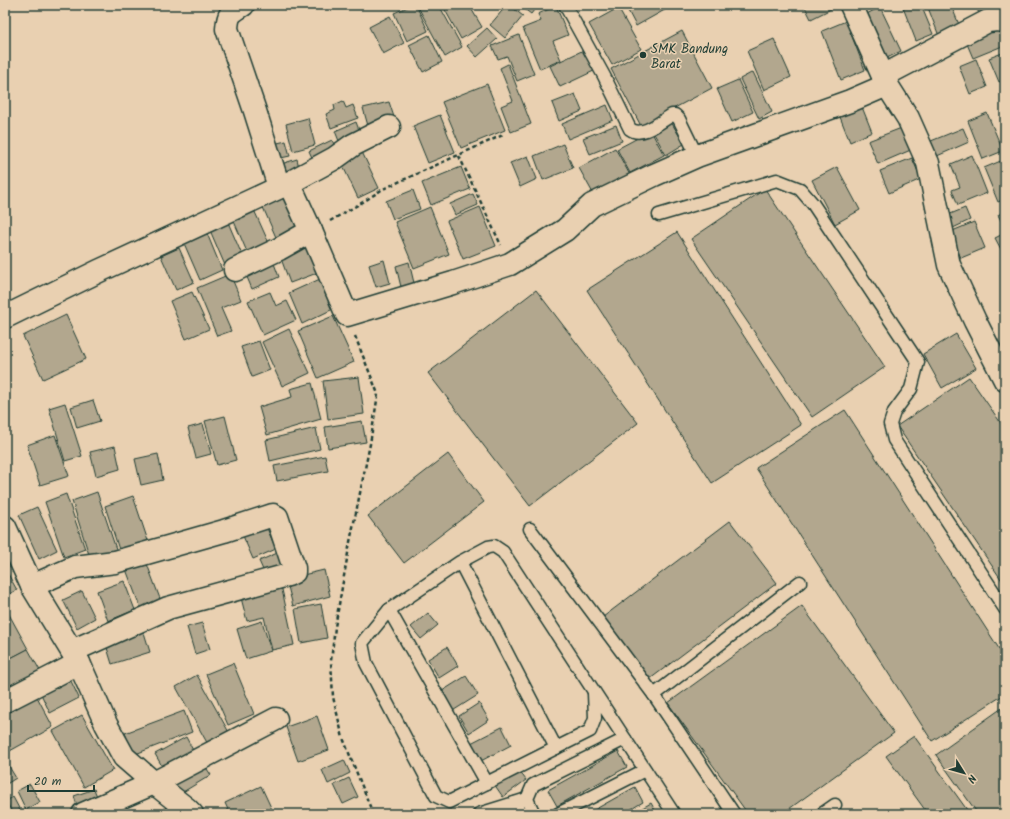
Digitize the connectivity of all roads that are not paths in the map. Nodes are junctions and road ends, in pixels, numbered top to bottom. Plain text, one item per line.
1 (243, 5) edge
2 (565, 5) edge
3 (851, 5) edge
4 (1005, 21) edge
5 (885, 80) junction
6 (389, 127) dead end
7 (697, 156) junction
8 (284, 185) junction
9 (659, 215) dead end
10 (311, 231) junction
11 (235, 270) dead end
12 (5, 317) edge
13 (1005, 380) edge
14 (5, 527) edge
15 (530, 529) dead end
16 (460, 562) junction
17 (800, 582) dead end
18 (32, 586) junction
19 (1005, 609) edge
20 (389, 610) junction
21 (76, 657) junction
22 (594, 692) junction
23 (654, 695) junction
24 (5, 701) edge
25 (276, 719) dead end
26 (625, 739) junction
27 (556, 748) junction
28 (645, 770) junction
29 (154, 783) junction
30 (486, 783) junction
31 (527, 799) junction
32 (515, 803) junction
33 (835, 805) dead end
34 (183, 812) edge
35 (83, 814) edge
36 (479, 814) edge
37 (520, 814) edge
38 (534, 814) edge
39 (558, 814) edge
40 (674, 814) edge
41 (734, 814) edge
42 (822, 814) edge

1 - 8 street
2 - 7 lane
3 - 5 street
4 - 5 street
5 - 7 street
5 - 13 street
6 - 8 street
7 - 10 street
8 - 10 street
8 - 12 street
9 - 19 lane
10 - 11 street
14 - 18 street
15 - 23 lane
16 - 20 lane
16 - 22 lane
16 - 27 lane
17 - 23 lane
18 - 21 street
18 - 21 street
20 - 30 lane
20 - 30 lane
21 - 24 street
21 - 29 street
22 - 26 lane
22 - 27 lane
23 - 41 lane
25 - 29 street
26 - 28 lane
26 - 31 lane
27 - 30 lane
28 - 39 lane
28 - 40 lane
29 - 34 street
29 - 35 street
31 - 32 lane
31 - 38 lane
32 - 36 lane
32 - 37 lane
33 - 42 lane

